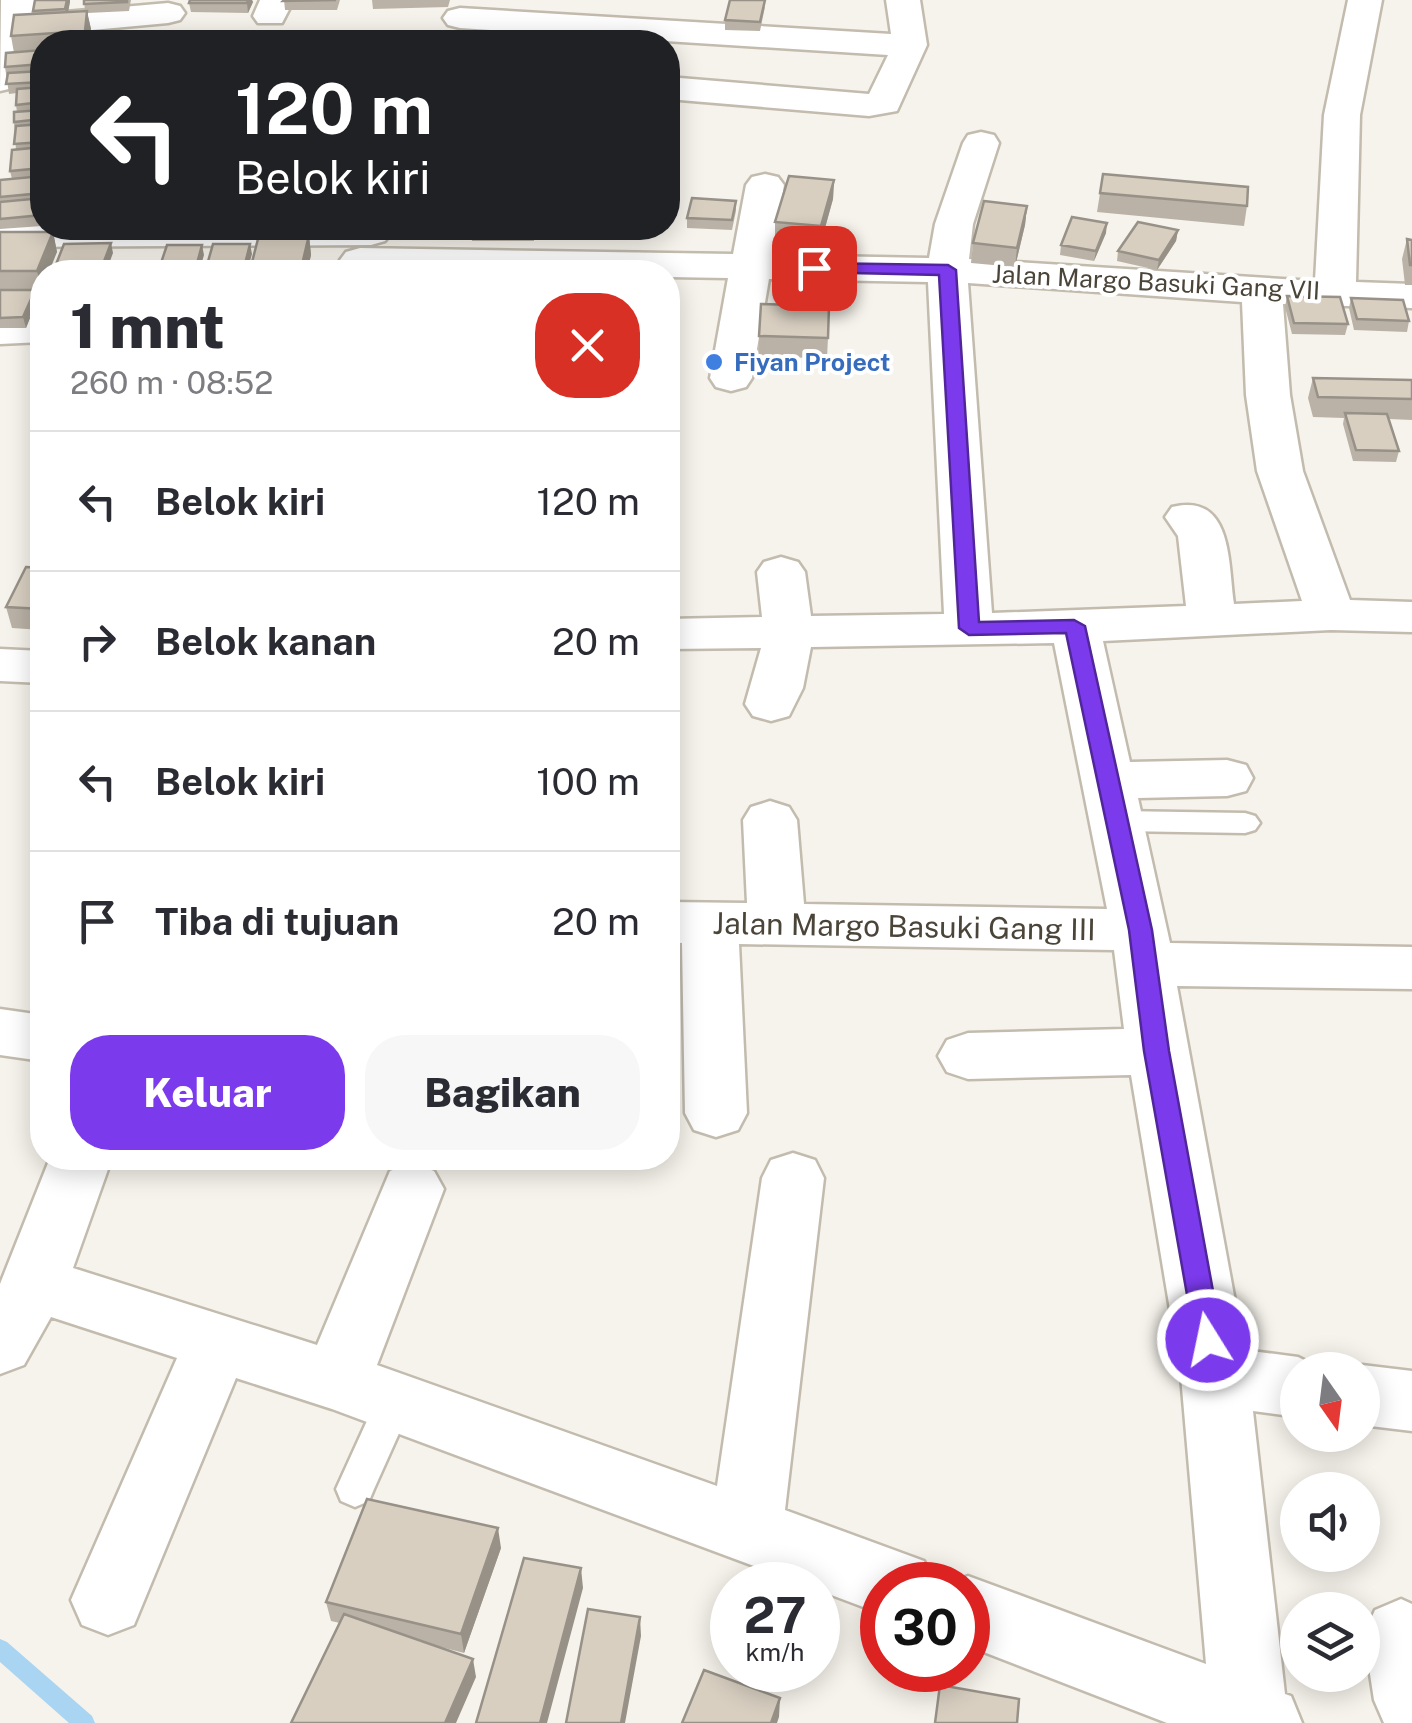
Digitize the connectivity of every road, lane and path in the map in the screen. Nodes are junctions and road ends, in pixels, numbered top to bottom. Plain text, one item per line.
1 (902, 0) edge
2 (1365, 0) edge
3 (10, 18) edge
4 (168, 19) edge
5 (458, 20) edge
6 (613, 30) edge
7 (680, 34) edge
8 (706, 36) junction
9 (910, 45) junction
10 (0, 80) edge
11 (680, 81) edge
12 (680, 88) edge
13 (981, 143) dead end
14 (765, 186) dead end
15 (30, 233) edge
16 (0, 234) edge
17 (272, 240) edge
18 (365, 248) edge
19 (512, 260) edge
20 (680, 268) edge
21 (750, 269) junction
22 (948, 270) junction
23 (1262, 291) junction
24 (1336, 292) junction
25 (1412, 296) edge
26 (30, 330) edge
27 (0, 331) edge
28 (730, 378) dead end
29 (1188, 517) dead end
30 (781, 572) dead end
31 (1331, 615) junction
32 (1412, 617) edge
33 (1212, 622) junction
34 (1074, 626) junction
35 (969, 628) junction
36 (790, 632) junction
37 (680, 634) edge
38 (0, 664) edge
39 (30, 665) edge
40 (771, 704) dead end
41 (1114, 801) junction
42 (1236, 801) dead end
43 (770, 820) dead end
44 (688, 924) edge
45 (776, 926) junction
46 (1142, 947) junction
47 (1412, 968) edge
48 (0, 1032) edge
49 (30, 1036) edge
50 (1157, 1051) junction
51 (968, 1056) dead end
52 (716, 1112) dead end
53 (77, 1170) edge
54 (793, 1178) dead end
55 (412, 1189) dead end
56 (35, 1284) junction
57 (218, 1341) junction
58 (0, 1345) edge
59 (1215, 1376) junction
60 (1280, 1384) edge
61 (366, 1391) junction
62 (1380, 1397) edge
63 (1412, 1401) edge
64 (354, 1489) dead end
65 (747, 1527) junction
66 (860, 1570) edge
67 (108, 1600) dead end
68 (990, 1619) edge
69 (1256, 1720) edge

1 - 9 street
2 - 24 street
3 - 4 street
3 - 10 street
5 - 6 street
7 - 8 street
8 - 9 street
8 - 11 street
9 - 12 street
13 - 22 street
14 - 21 street
15 - 16 street, Jalan Margo Basuki Gang VII
17 - 18 street, Jalan Margo Basuki Gang VII
18 - 19 street, Jalan Margo Basuki Gang VII
20 - 21 street, Jalan Margo Basuki Gang VII
21 - 22 street, Jalan Margo Basuki Gang VII
21 - 28 street
22 - 23 street, Jalan Margo Basuki Gang VII
22 - 35 street
23 - 24 street, Jalan Margo Basuki Gang VII
23 - 31 street
24 - 25 street, Jalan Margo Basuki Gang VII
26 - 27 street
29 - 33 street
30 - 36 street
31 - 32 street
31 - 33 street
33 - 34 street
34 - 35 street
34 - 41 street
35 - 36 street
36 - 37 street
36 - 40 street
38 - 39 street
41 - 42 street
41 - 46 street
43 - 45 street
44 - 45 street, Jalan Margo Basuki Gang III
44 - 52 street
45 - 46 street, Jalan Margo Basuki Gang III
46 - 47 street, Jalan Margo Basuki Gang III
46 - 50 street
48 - 49 street
50 - 51 street
50 - 59 street
53 - 56 street
54 - 65 street
55 - 61 street
56 - 57 street
56 - 58 street
57 - 61 street
57 - 67 street
59 - 60 street
59 - 69 street
61 - 64 lane
61 - 65 street
62 - 63 street
65 - 66 street
68 - 69 street

